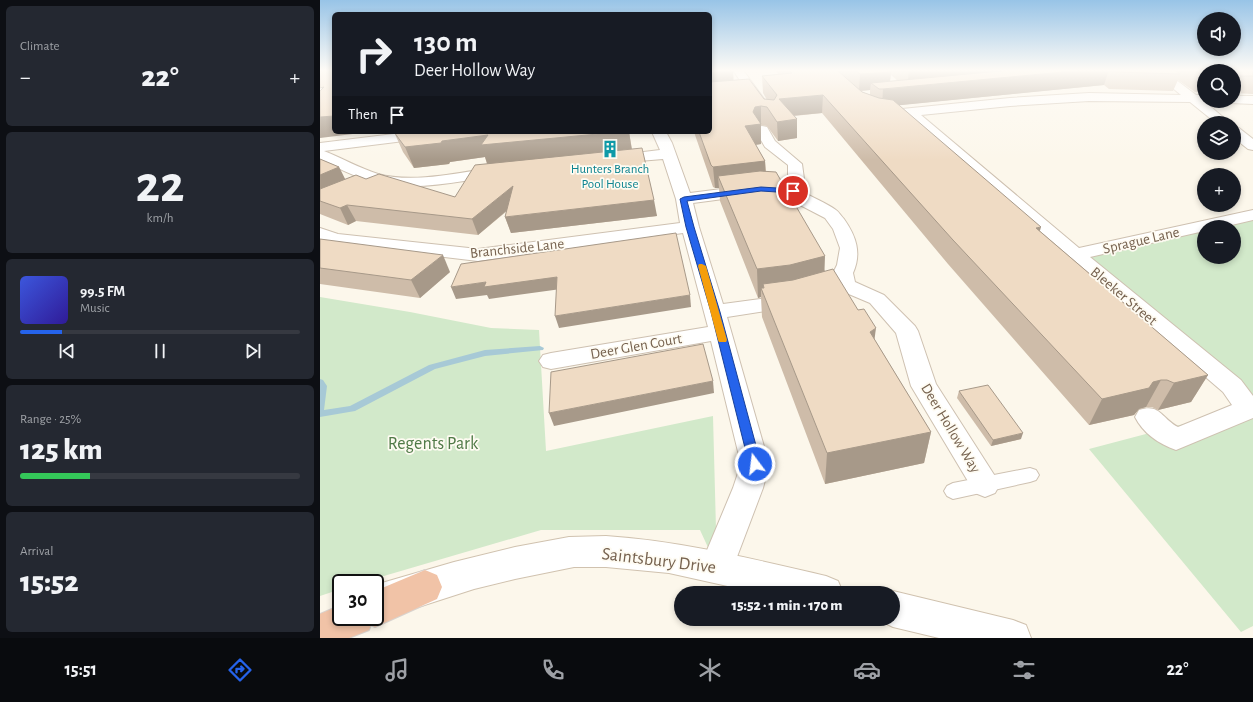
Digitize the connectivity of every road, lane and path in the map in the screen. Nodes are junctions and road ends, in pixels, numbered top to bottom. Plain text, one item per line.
1 (758, 100) edge
2 (1006, 100) edge
3 (1052, 100) edge
4 (1241, 100) edge
5 (1253, 100) edge
6 (1010, 102) junction
7 (1208, 108) edge
8 (910, 112) junction
9 (888, 113) edge
10 (770, 114) edge
11 (1216, 116) edge
12 (762, 130) edge
13 (427, 134) edge
14 (660, 134) edge
15 (1241, 137) edge
16 (1253, 146) edge
17 (320, 147) edge
18 (320, 154) edge
19 (668, 154) junction
20 (603, 161) edge
21 (516, 170) edge
22 (374, 178) junction
23 (355, 186) edge
24 (793, 191) junction
25 (684, 199) junction
26 (1253, 215) edge
27 (690, 227) junction
28 (320, 233) edge
29 (1075, 255) junction
30 (846, 285) junction
31 (718, 322) junction
32 (551, 361) dead end
33 (1148, 417) dead end
34 (1030, 475) dead end
35 (984, 484) junction
36 (953, 491) dead end
37 (717, 567) junction
38 (797, 586) edge
39 (426, 587) junction
40 (384, 601) edge
41 (384, 605) edge
42 (900, 611) edge
43 (332, 618) edge
44 (320, 622) edge
45 (334, 626) edge
46 (320, 632) edge
47 (1013, 638) edge

1 - 10 street
2 - 6 street
3 - 6 street
4 - 5 street
6 - 8 street
7 - 11 street
8 - 9 street
8 - 29 street, Bleeker Street
12 - 24 street
13 - 17 street
14 - 19 street
15 - 16 street
18 - 22 street
19 - 20 street
19 - 25 street
21 - 22 street
22 - 23 street
24 - 25 street
24 - 30 street
25 - 27 street
26 - 29 street, Sprague Lane
27 - 28 street, Branchside Lane
27 - 31 street
29 - 33 street, Bleeker Street
30 - 31 street
30 - 35 street, Deer Hollow Way
31 - 32 street, Deer Glen Court
31 - 37 street
34 - 35 lane
35 - 36 lane
37 - 38 street, Saintsbury Drive
37 - 39 street, Saintsbury Drive
39 - 40 street, Saintsbury Drive
39 - 41 highway
42 - 47 street
43 - 44 street
45 - 46 highway

